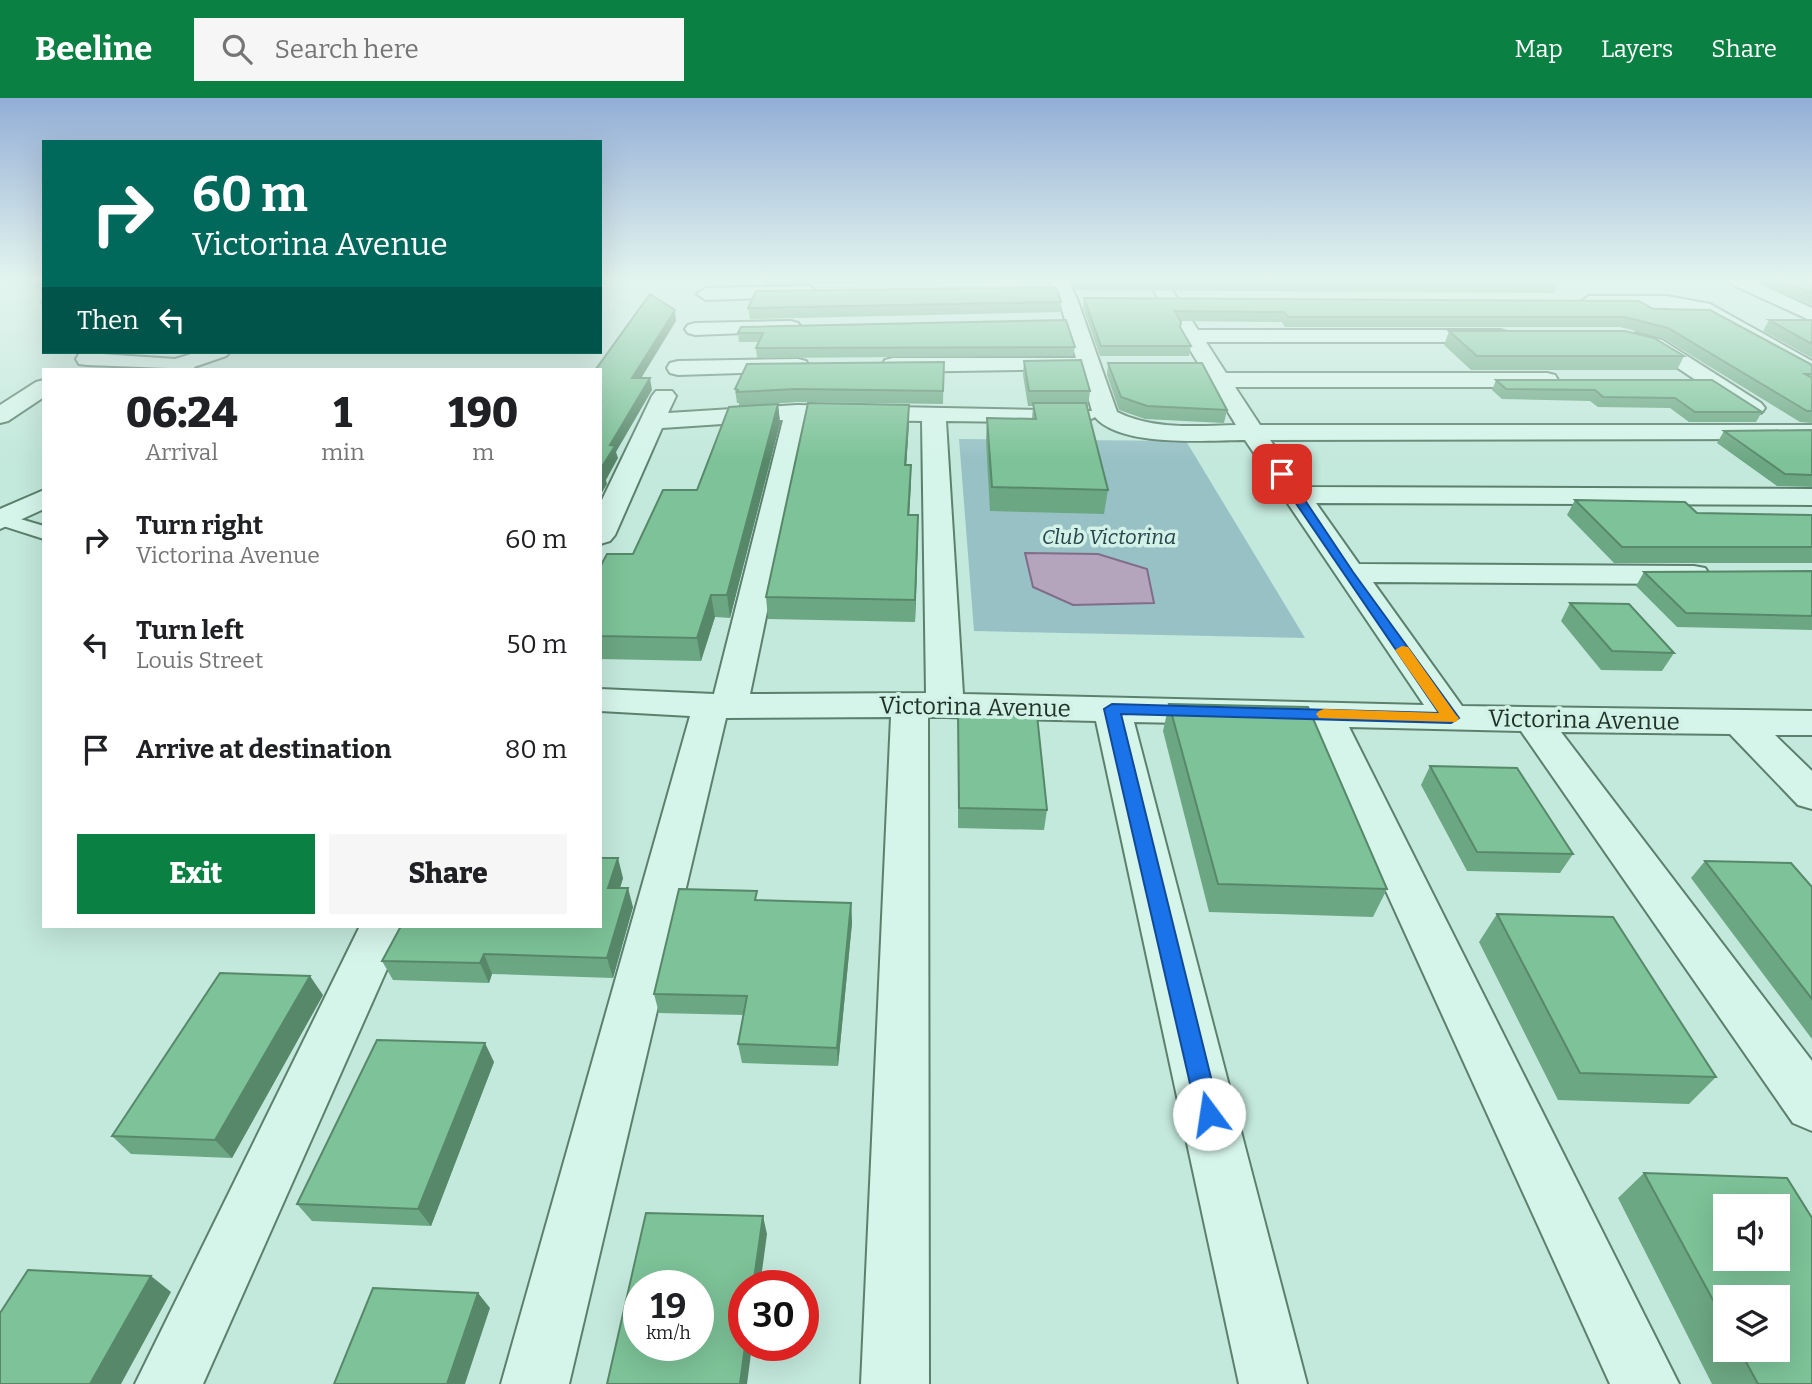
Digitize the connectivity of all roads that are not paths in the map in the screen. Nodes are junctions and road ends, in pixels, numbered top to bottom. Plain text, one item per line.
1 (690, 341) edge
2 (1080, 341) edge
3 (1192, 341) edge
4 (1642, 341) edge
5 (1764, 341) edge
6 (214, 354) edge
7 (84, 360) edge
8 (1089, 363) junction
9 (1115, 364) edge
10 (1806, 364) edge
11 (815, 366) edge
12 (870, 366) edge
13 (181, 367) edge
14 (678, 368) junction
15 (1203, 370) junction
16 (1570, 380) edge
17 (1667, 380) edge
18 (1709, 380) junction
19 (42, 388) edge
20 (797, 412) junction
21 (0, 416) edge
22 (934, 416) junction
23 (1106, 416) junction
24 (653, 421) junction
25 (1252, 432) junction
26 (1805, 436) edge
27 (1297, 495) junction
28 (1812, 496) edge
29 (42, 499) edge
30 (1, 520) edge
31 (602, 531) edge
32 (42, 532) edge
33 (1348, 573) junction
34 (1717, 575) edge
35 (602, 700) edge
36 (720, 706) junction
37 (928, 706) junction
38 (1112, 709) junction
39 (1324, 714) junction
40 (1451, 718) junction
41 (1531, 718) junction
42 (1740, 722) junction
43 (1812, 723) edge
44 (1812, 795) edge
45 (382, 928) edge
46 (1812, 1105) edge
47 (169, 1384) edge
48 (535, 1384) edge
49 (895, 1384) edge
50 (1273, 1384) edge
51 (1645, 1384) edge

1 - 14 street
2 - 8 street
3 - 15 street
4 - 18 street
5 - 10 street
6 - 13 street
7 - 13 street
8 - 9 street
8 - 12 street
8 - 23 street
11 - 14 street
14 - 24 street
15 - 16 street
15 - 25 street
17 - 18 street
18 - 26 street
19 - 21 street
20 - 22 street
20 - 24 street
20 - 36 street
22 - 23 street
22 - 37 street
23 - 25 street
24 - 31 street
25 - 26 street
25 - 27 street
27 - 28 street
27 - 33 street
29 - 30 street
30 - 32 lane
33 - 34 street
33 - 40 street
35 - 36 street, Victorina Avenue
36 - 37 street, Victorina Avenue
36 - 48 street
37 - 38 street, Victorina Avenue
37 - 49 street
38 - 39 street, Victorina Avenue
38 - 50 street
39 - 40 street, Victorina Avenue
39 - 51 street
40 - 41 street, Victorina Avenue
41 - 42 street, Victorina Avenue
41 - 46 street
42 - 43 street, Victorina Avenue
42 - 44 street
45 - 47 street

